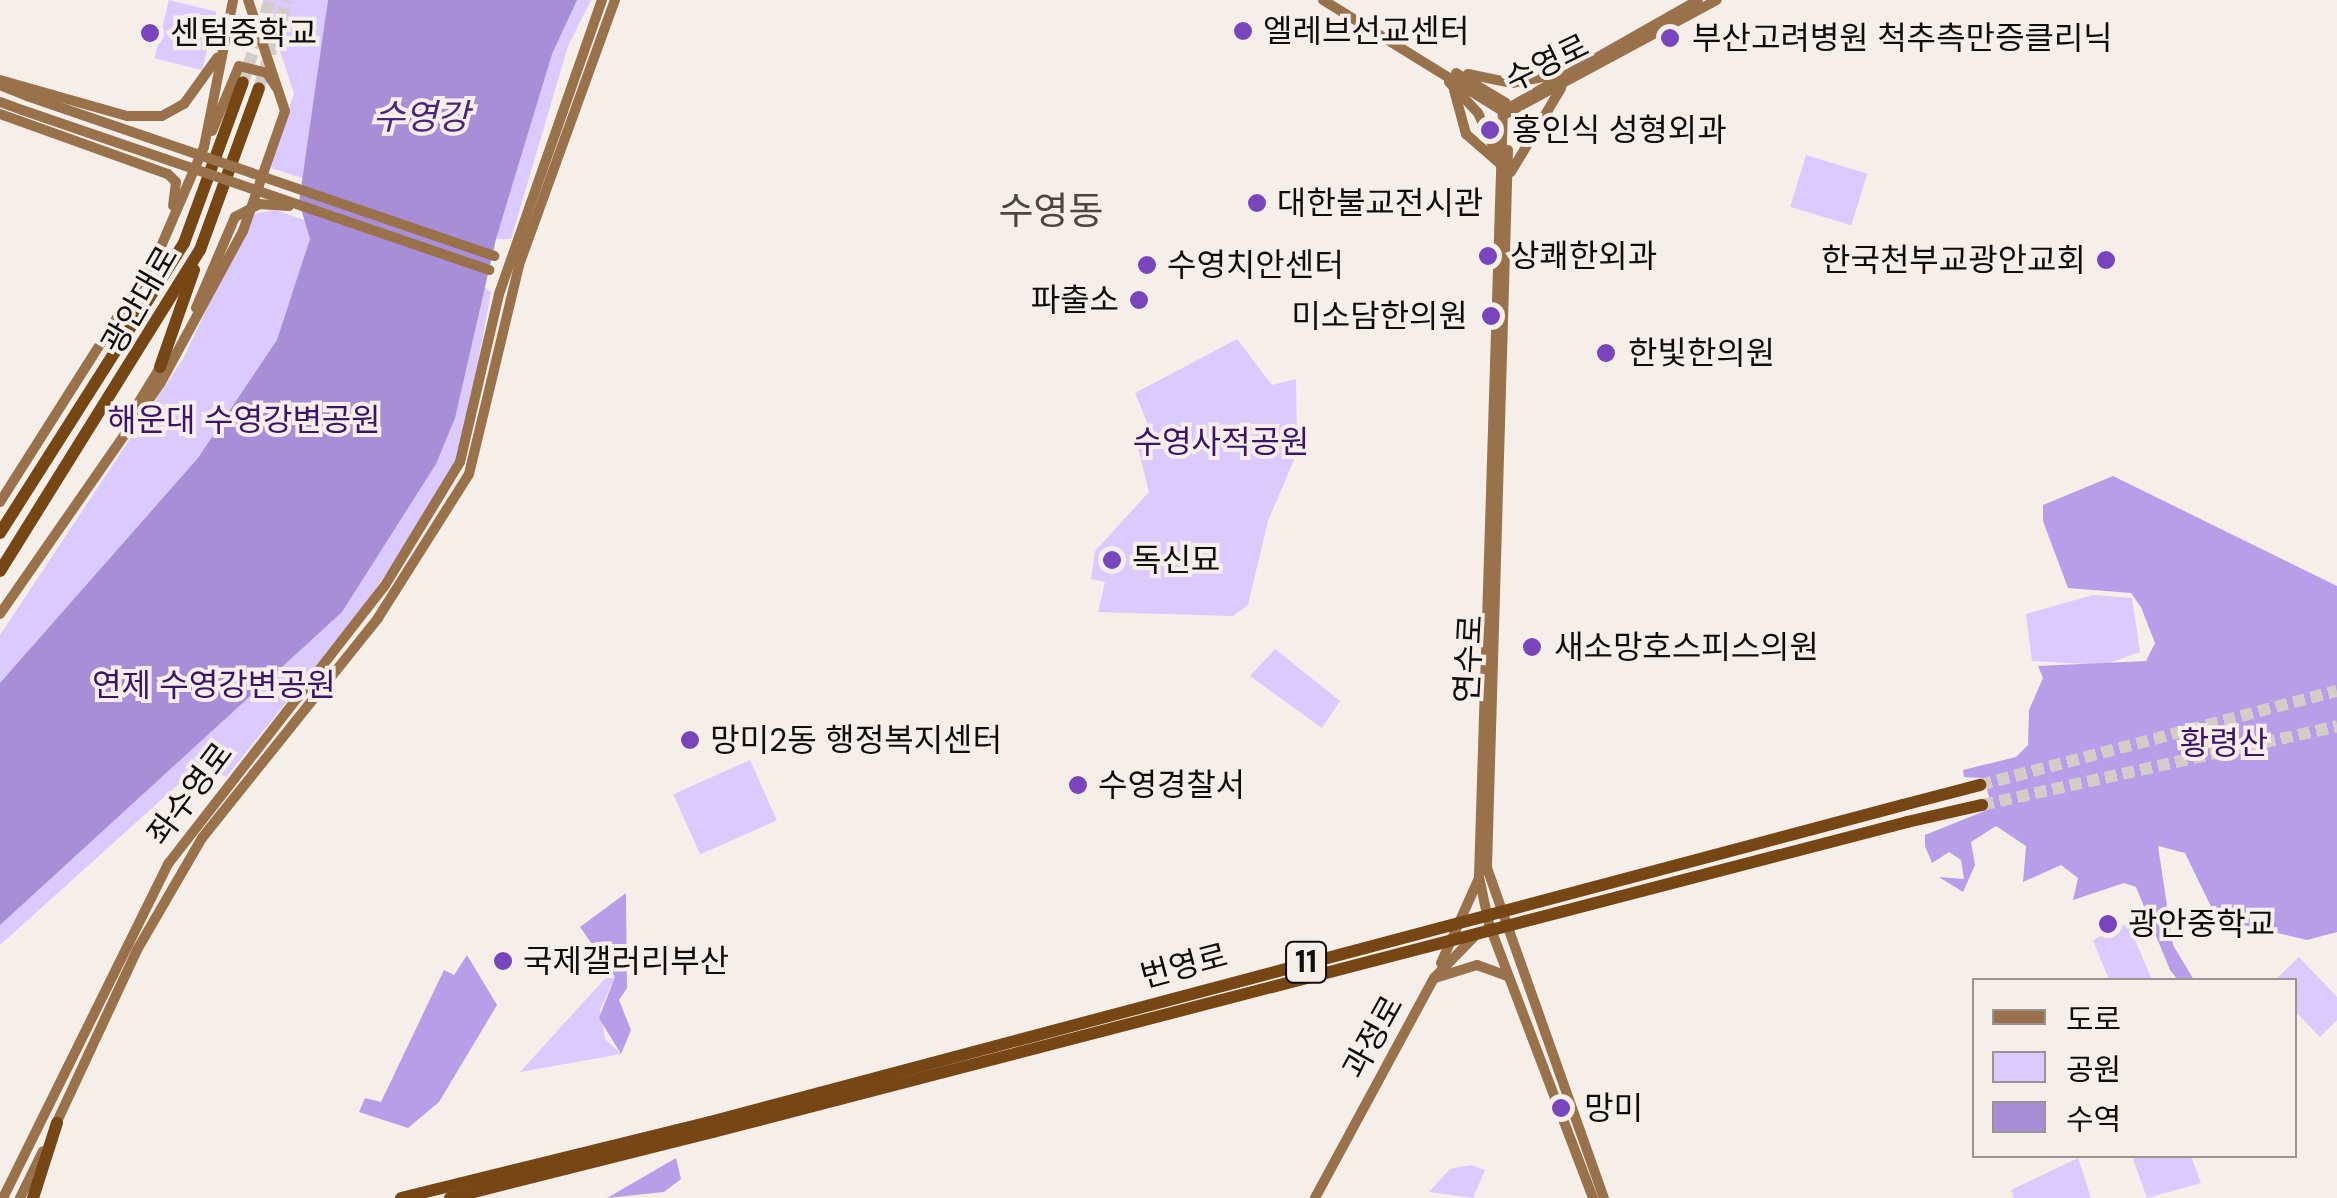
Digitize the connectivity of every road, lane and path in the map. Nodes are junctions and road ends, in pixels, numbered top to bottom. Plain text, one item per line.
1 (233, 0) edge
2 (248, 0) edge
3 (602, 0) edge
4 (615, 0) edge
5 (1322, 0) edge
6 (1336, 0) edge
7 (1698, 0) edge
8 (1716, 0) edge
9 (222, 48) junction
10 (1434, 67) junction
11 (1449, 69) junction
12 (1569, 70) junction
13 (0, 82) edge
14 (243, 82) tunnel mouth
15 (1452, 84) junction
16 (1564, 86) junction
17 (259, 88) tunnel mouth
18 (0, 102) edge
19 (1505, 109) junction
20 (284, 111) junction
21 (0, 114) edge
22 (204, 147) junction
23 (1501, 165) junction
24 (1508, 177) junction
25 (289, 206) junction
26 (200, 250) junction
27 (159, 251) junction
28 (514, 263) junction
29 (510, 277) junction
30 (160, 366) junction
31 (129, 424) junction
32 (0, 502) edge
33 (0, 534) edge
34 (0, 571) edge
35 (0, 614) edge
36 (1980, 785) tunnel mouth
37 (1982, 805) tunnel mouth
38 (1479, 876) junction
39 (1494, 922) junction
40 (1434, 978) junction
41 (1511, 978) junction
42 (57, 1123) junction
43 (712, 1127) junction
44 (3, 1198) edge
45 (20, 1198) edge
46 (33, 1198) edge
47 (401, 1198) edge
48 (450, 1198) edge
49 (1315, 1198) edge
50 (1593, 1198) edge
51 (1604, 1198) edge

1 - 9 main road
2 - 20 main road
3 - 28 main road, 좌수영로
4 - 28 main road, 좌수영로
5 - 10 main road, 수영로
6 - 11 main road, 수영로
7 - 12 main road, 수영로
8 - 16 main road, 수영로
9 - 13 main road
9 - 22 main road
10 - 15 main road
10 - 19 main road, 수영로
11 - 12 main road
11 - 19 main road, 수영로
12 - 19 main road, 수영로
13 - 28 main road, bridge
14 - 33 highway, 광안대로
15 - 23 main road
15 - 23 main road
16 - 19 main road, 수영로
16 - 24 main road
17 - 26 highway, 광안대로
18 - 25 main road, bridge
19 - 23 main road, 연수로
19 - 24 main road, 연수로
20 - 22 main road
20 - 31 main road
21 - 27 main road
22 - 27 main road
23 - 38 main road, 연수로
24 - 39 main road, 연수로
25 - 29 main road, bridge
25 - 30 main road, bridge
26 - 30 highway
26 - 34 highway, 광안대로
27 - 32 main road
28 - 29 main road, 좌수영로
29 - 42 main road, 좌수영로
29 - 44 main road, 좌수영로
30 - 31 main road
31 - 35 main road
36 - 43 highway, 번영로 / 11, bridge
37 - 43 highway, 번영로 / 11, bridge
38 - 39 main road, 연수로
38 - 40 main road
39 - 40 main road, 과정로
39 - 41 main road, 연수로
39 - 51 main road, 연수로
40 - 41 main road
40 - 49 main road, 과정로
41 - 50 main road, 연수로
42 - 45 main road, 좌수영로
42 - 46 highway
43 - 47 highway, 번영로 / 11
43 - 48 highway, 번영로 / 11

